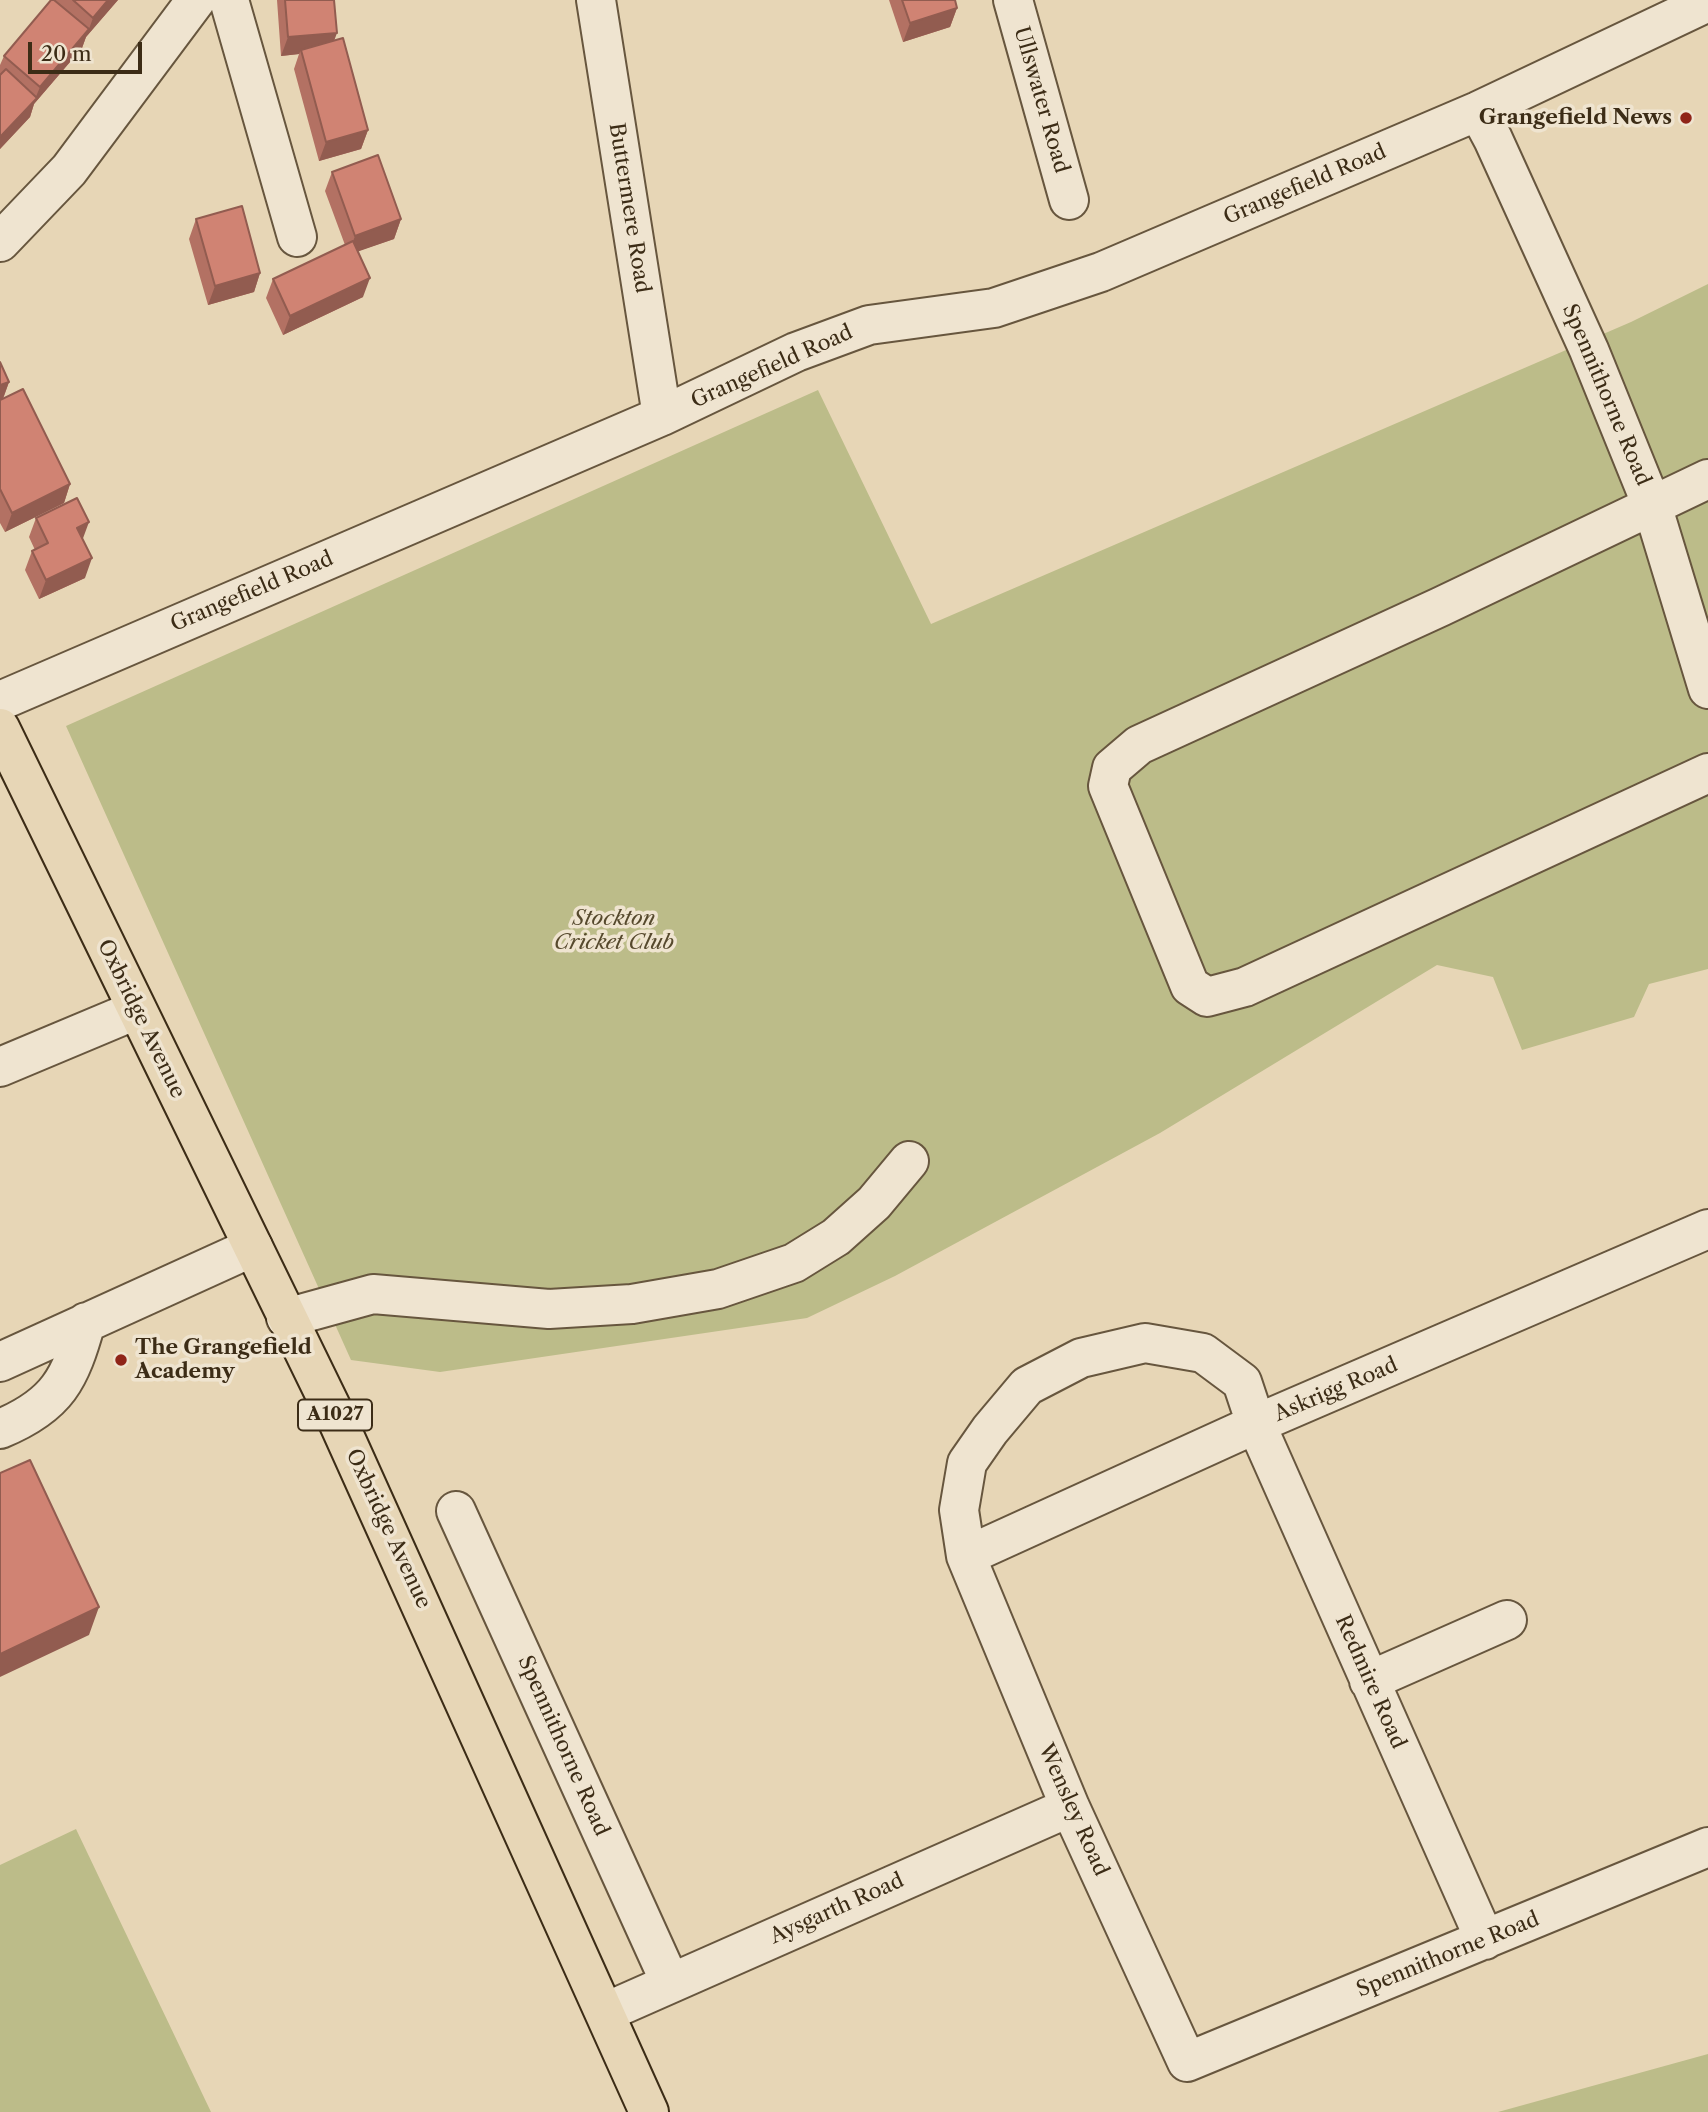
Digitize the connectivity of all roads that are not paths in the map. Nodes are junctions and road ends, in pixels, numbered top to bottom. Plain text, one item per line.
1 (196, 0) edge
2 (229, 0) edge
3 (596, 0) edge
4 (1013, 0) edge
5 (1708, 2) edge
6 (1478, 111) junction
7 (1069, 200) dead end
8 (297, 237) dead end
9 (0, 242) edge
10 (662, 416) junction
11 (1708, 479) edge
12 (1653, 508) junction
13 (1708, 690) edge
14 (0, 701) edge
15 (0, 728) edge
16 (1708, 774) edge
17 (136, 1010) junction
18 (0, 1067) edge
19 (908, 1161) dead end
20 (1708, 1229) edge
21 (253, 1247) junction
22 (286, 1318) junction
23 (86, 1322) junction
24 (0, 1362) edge
25 (1256, 1424) junction
26 (0, 1429) edge
27 (456, 1511) dead end
28 (966, 1556) junction
29 (1507, 1620) dead end
30 (1369, 1681) junction
31 (1070, 1807) junction
32 (1708, 1847) edge
33 (1485, 1940) junction
34 (670, 1982) junction
35 (606, 2012) junction
36 (1187, 2062) joint
37 (649, 2112) edge

1 - 9 street
2 - 8 street
3 - 10 street, Buttermere Road
4 - 7 street, Ullswater Road
5 - 6 street, Grangefield Road
6 - 10 street, Grangefield Road
6 - 12 street, Spennithorne Road
10 - 14 street, Grangefield Road
11 - 12 street
12 - 13 street, Spennithorne Road
12 - 16 street
15 - 17 main road, Oxbridge Avenue / A1027
17 - 18 street
17 - 21 main road, Oxbridge Avenue / A1027
19 - 22 street
20 - 25 street, Askrigg Road
21 - 22 main road, Oxbridge Avenue / A1027
21 - 23 street
22 - 35 main road, Oxbridge Avenue / A1027
23 - 24 street
23 - 26 street
25 - 28 street, Askrigg Road
25 - 28 street
25 - 30 street, Redmire Road
27 - 34 street, Spennithorne Road
28 - 31 street, Wensley Road
29 - 30 street
30 - 33 street, Redmire Road
31 - 34 street, Aysgarth Road
31 - 36 street, Wensley Road
32 - 33 street, Spennithorne Road
33 - 36 street, Spennithorne Road
34 - 35 street, Aysgarth Road
35 - 37 main road, Oxbridge Avenue / A1027

